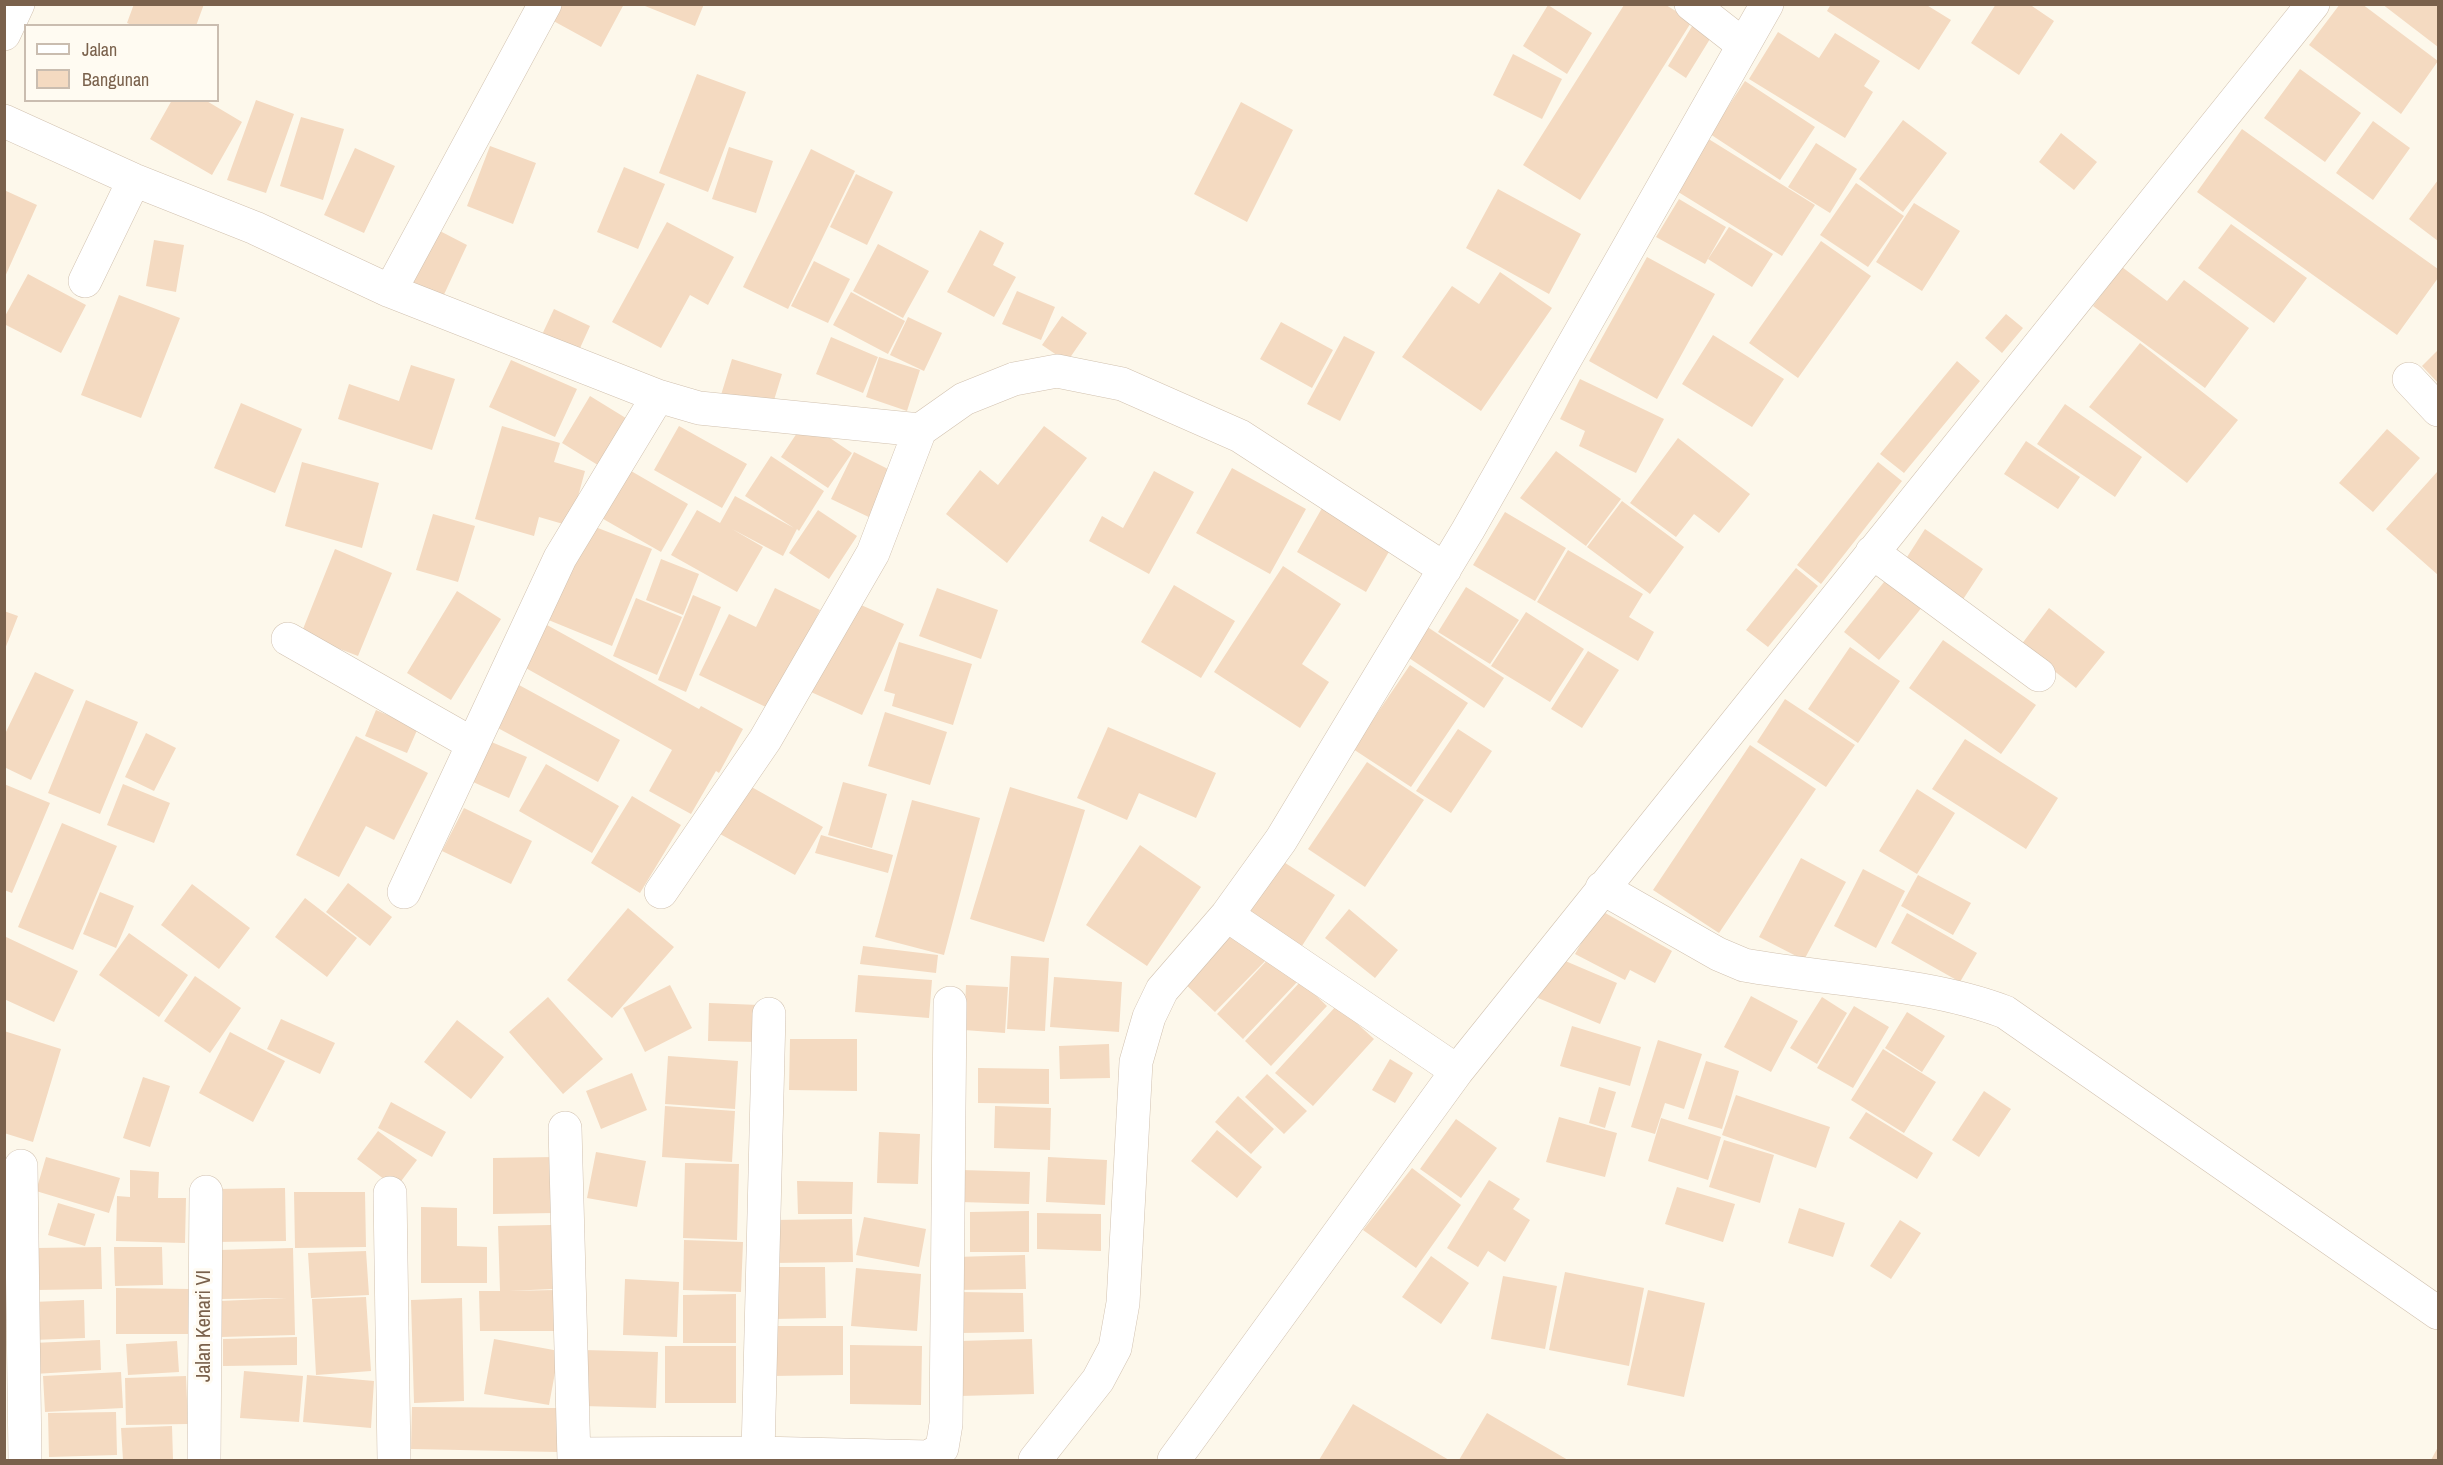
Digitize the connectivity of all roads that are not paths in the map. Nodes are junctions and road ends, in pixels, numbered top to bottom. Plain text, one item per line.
1 (18, 4) edge
2 (545, 4) edge
3 (1691, 4) edge
4 (1767, 4) edge
5 (2313, 4) edge
6 (4, 34) edge
7 (1742, 44) junction
8 (4, 121) edge
9 (134, 180) junction
10 (85, 281) dead end
11 (390, 291) junction
12 (2409, 379) dead end
13 (658, 396) junction
14 (2439, 410) edge
15 (920, 430) junction
16 (1872, 552) junction
17 (1445, 569) junction
18 (288, 639) dead end
19 (2039, 675) dead end
20 (471, 743) junction
21 (1602, 888) junction
22 (404, 892) dead end
23 (661, 892) dead end
24 (1227, 915) junction
25 (950, 1003) dead end
26 (769, 1014) dead end
27 (1457, 1071) junction
28 (566, 1128) dead end
29 (21, 1166) dead end
30 (206, 1192) dead end
31 (390, 1193) dead end
32 (2439, 1313) edge
33 (758, 1453) junction
34 (574, 1457) edge
35 (25, 1461) edge
36 (204, 1461) edge
37 (394, 1461) edge
38 (1035, 1461) edge
39 (1174, 1461) edge

1 - 6 street
2 - 11 street
3 - 7 street
4 - 7 street
5 - 16 street
7 - 17 street
8 - 9 street
9 - 10 street
9 - 11 street
11 - 13 street
12 - 14 street
13 - 15 street
13 - 20 street
15 - 17 street
15 - 23 street
16 - 19 street
16 - 21 street
17 - 24 street
18 - 20 street
20 - 22 street
21 - 27 street
21 - 32 street
24 - 27 street
24 - 38 street
25 - 33 street
26 - 33 street
27 - 39 street
28 - 34 street
29 - 35 street
30 - 36 street, Jalan Kenari VI
31 - 37 street
33 - 34 street

